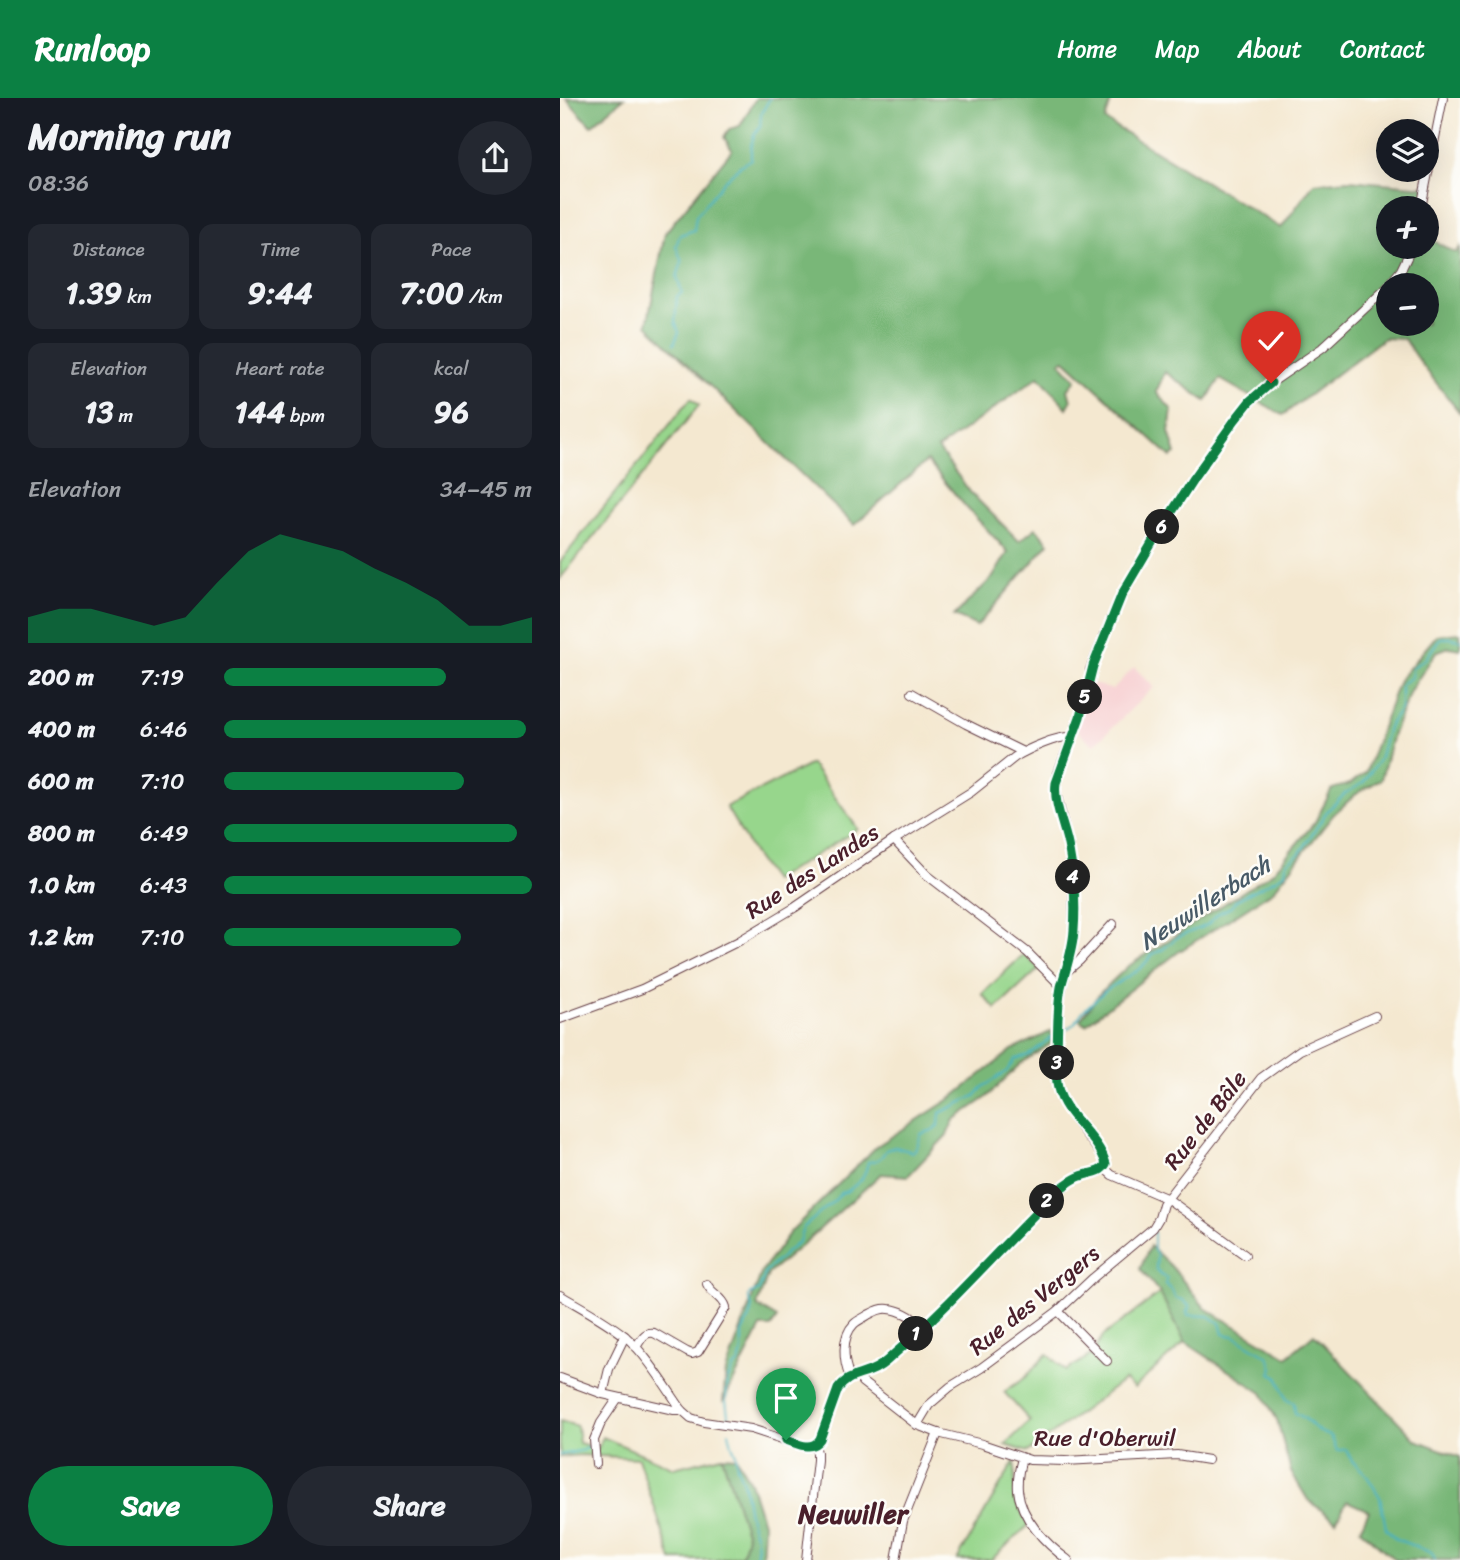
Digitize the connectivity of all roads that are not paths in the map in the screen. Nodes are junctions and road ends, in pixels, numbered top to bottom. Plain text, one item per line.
1 (1443, 98) edge
2 (1423, 196) edge
3 (1376, 298) edge
4 (912, 693) dead end
5 (1073, 737) junction
6 (1023, 752) junction
7 (894, 840) junction
8 (1113, 924) dead end
9 (1066, 972) junction
10 (1062, 987) junction
11 (1374, 1016) dead end
12 (560, 1019) edge
13 (1104, 1168) junction
14 (1168, 1199) junction
15 (1245, 1255) dead end
16 (707, 1284) dead end
17 (560, 1295) edge
18 (1058, 1311) junction
19 (924, 1327) junction
20 (625, 1336) junction
21 (636, 1347) junction
22 (1107, 1361) dead end
23 (854, 1376) junction
24 (560, 1378) edge
25 (603, 1394) junction
26 (618, 1398) junction
27 (682, 1410) junction
28 (918, 1425) junction
29 (938, 1433) junction
30 (814, 1445) junction
31 (1021, 1458) junction
32 (1208, 1460) dead end
33 (596, 1464) dead end
34 (806, 1560) edge
35 (896, 1560) edge
36 (1068, 1560) edge

1 - 2 street
3 - 5 street
4 - 6 street
5 - 6 street, Rue des Landes
5 - 9 street
6 - 7 street, Rue des Landes
7 - 10 street
7 - 12 street, Rue des Landes
8 - 9 street
9 - 10 street
10 - 13 street
11 - 14 street, Rue de Bâle
13 - 14 street, Rue de Bâle
13 - 19 street
14 - 15 street
14 - 18 street, Rue des Vergers
16 - 21 street
17 - 20 street
18 - 22 street
18 - 28 street, Rue des Vergers
19 - 23 street
19 - 23 street
20 - 21 street
20 - 25 street
21 - 27 street
23 - 28 street, Rue d'Oberwil
23 - 30 street
24 - 25 street
25 - 26 street
26 - 27 street
26 - 33 street
27 - 30 street
28 - 29 street, Rue d'Oberwil
29 - 31 street, Rue d'Oberwil
29 - 35 street
30 - 34 street
31 - 32 street, Rue d'Oberwil
31 - 36 street

